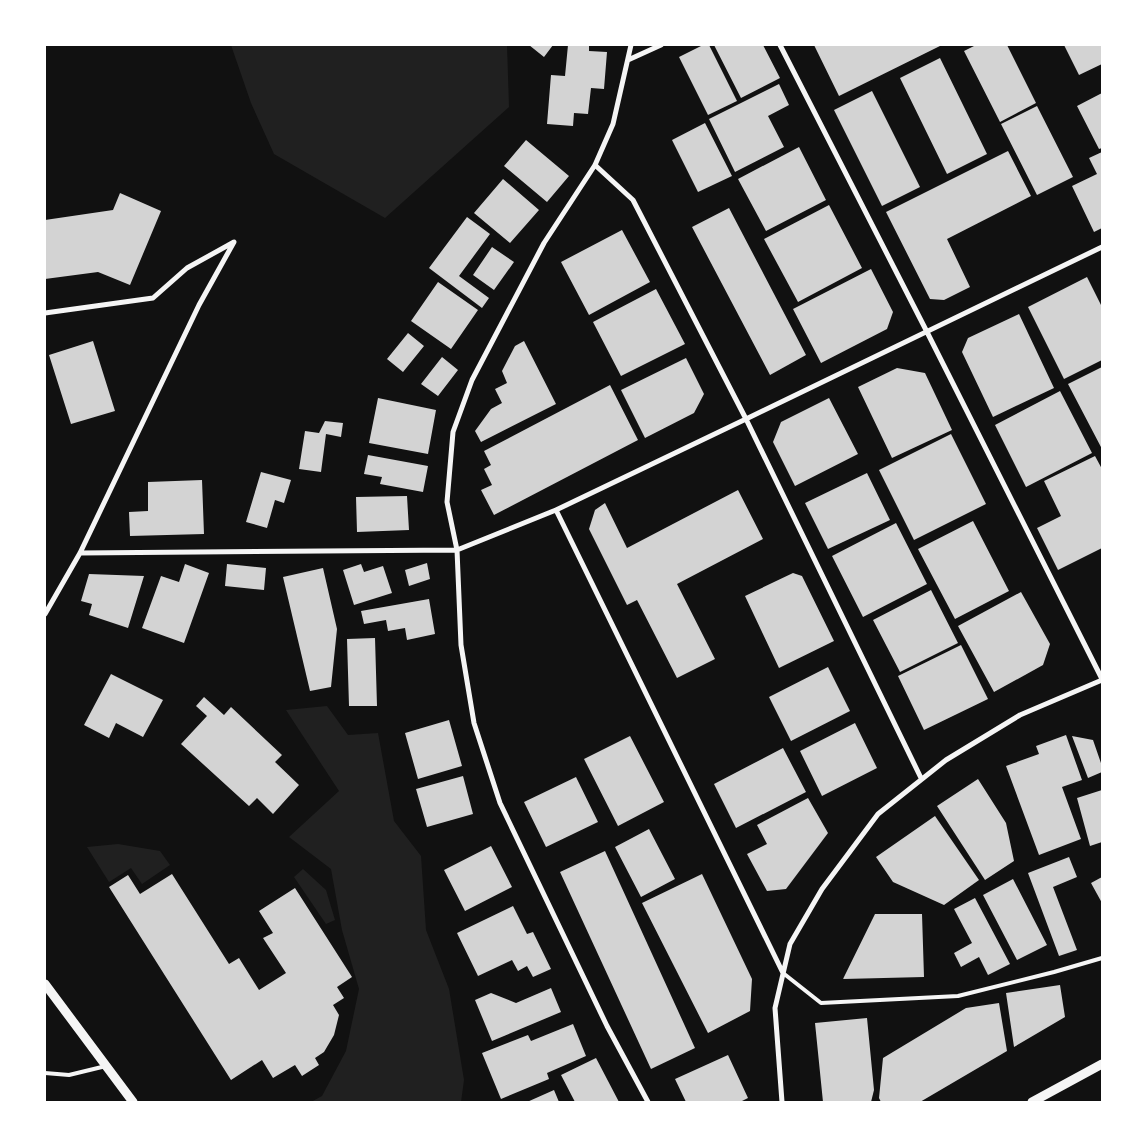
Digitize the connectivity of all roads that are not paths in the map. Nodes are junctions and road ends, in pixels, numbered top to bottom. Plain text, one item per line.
1 (631, 45) edge
2 (661, 45) edge
3 (780, 45) edge
4 (628, 60) junction
5 (595, 165) junction
6 (1102, 247) edge
7 (45, 313) edge
8 (928, 332) junction
9 (746, 419) junction
10 (556, 510) junction
11 (457, 550) junction
12 (80, 553) junction
13 (45, 614) edge
14 (1102, 680) edge
15 (921, 778) junction
16 (1102, 958) edge
17 (783, 973) junction
18 (45, 984) edge
19 (1102, 1064) edge
20 (106, 1066) junction
21 (45, 1073) edge
22 (133, 1102) edge
23 (648, 1102) edge
24 (782, 1102) edge
25 (1032, 1102) edge

1 - 4 street
2 - 4 street
3 - 8 street
4 - 5 street
5 - 9 street
5 - 11 street
6 - 8 street
7 - 12 street
8 - 9 street
8 - 14 street
9 - 10 street
9 - 15 street
10 - 11 street
10 - 17 street
11 - 12 street
11 - 23 street
12 - 13 street
14 - 15 street
15 - 17 street
16 - 17 lane
17 - 24 street
18 - 20 street
19 - 25 street
20 - 21 lane
20 - 22 street

